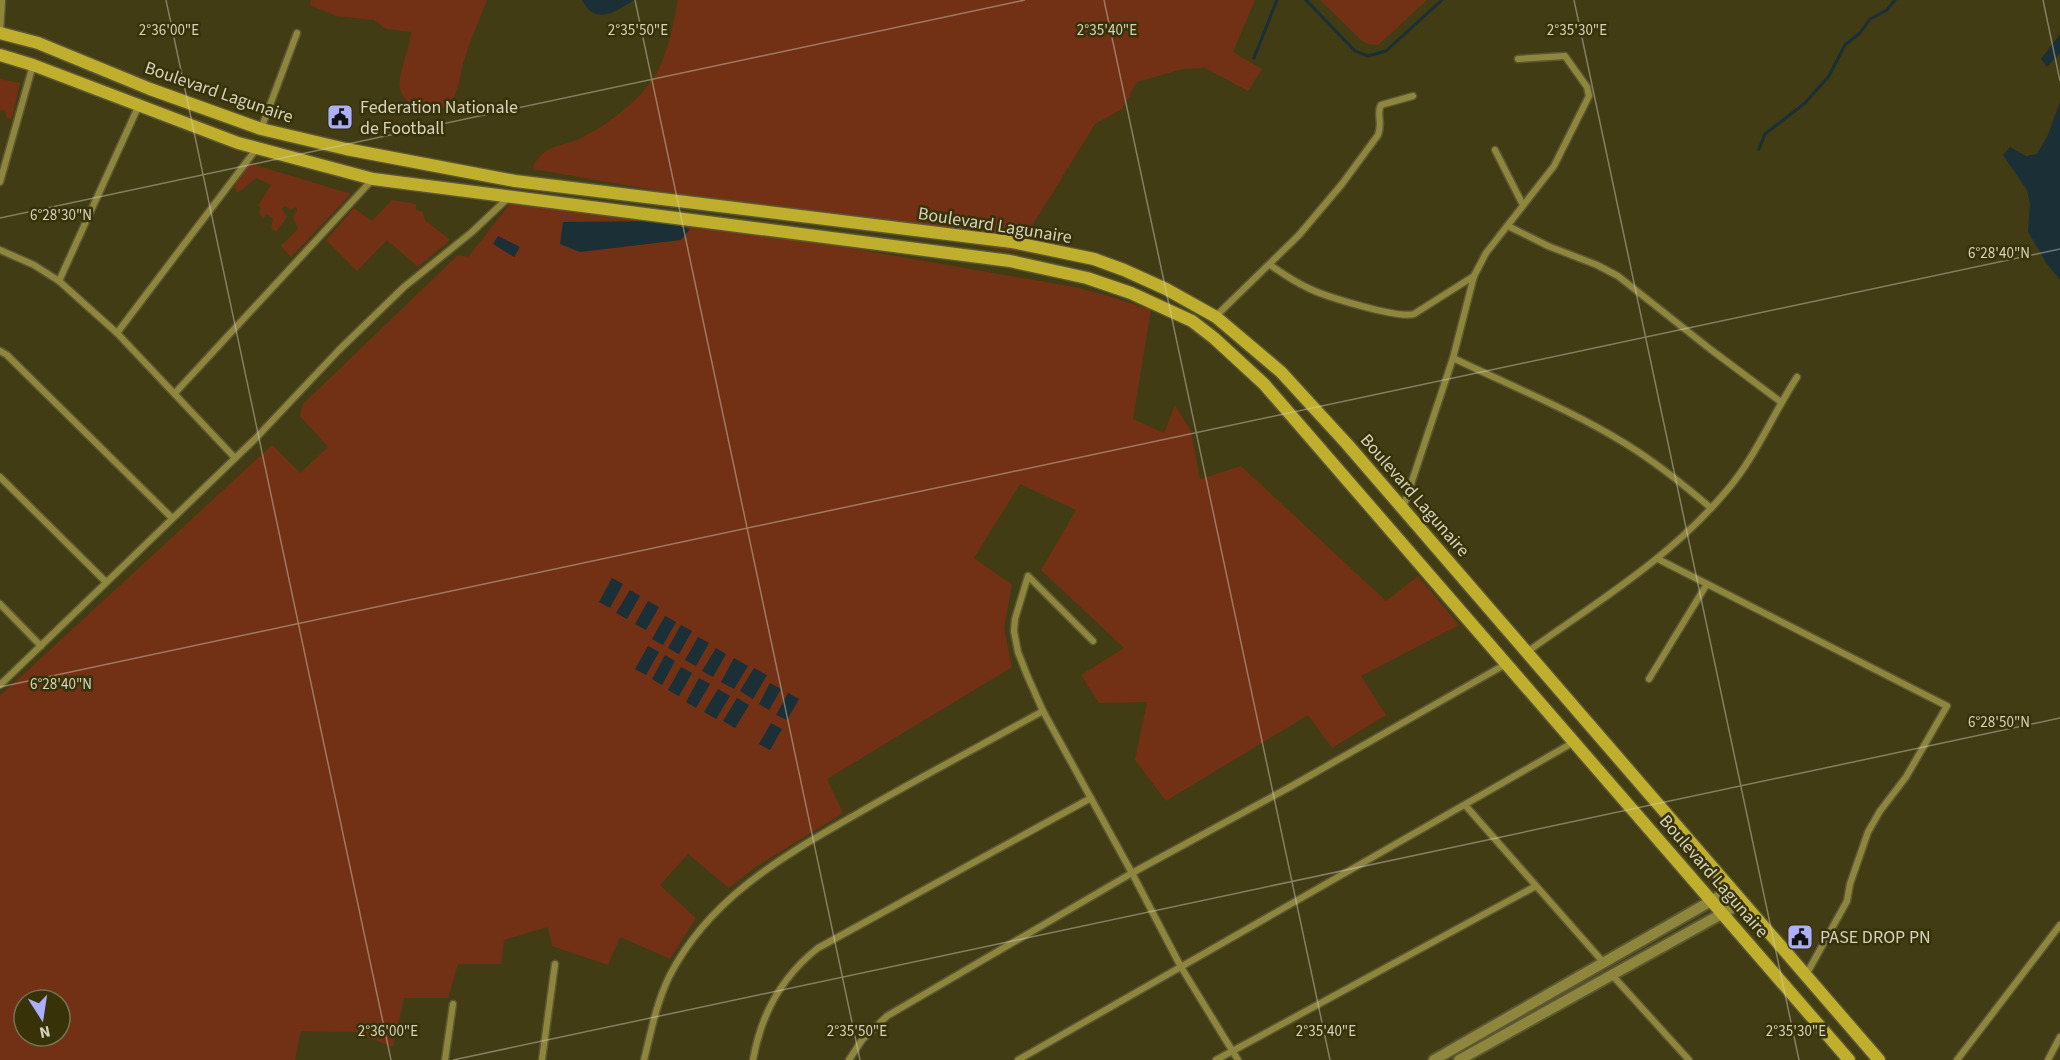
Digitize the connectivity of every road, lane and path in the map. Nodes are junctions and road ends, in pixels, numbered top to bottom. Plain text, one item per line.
1 (2, 0) edge
2 (0, 33) edge
3 (297, 33) dead end
4 (0, 55) edge
5 (1518, 59) dead end
6 (33, 65) junction
7 (1413, 96) dead end
8 (139, 105) junction
9 (261, 129) junction
10 (257, 148) junction
11 (1495, 150) dead end
12 (373, 179) junction
13 (0, 182) edge
14 (509, 197) junction
15 (1523, 205) junction
16 (1508, 226) junction
17 (0, 250) edge
18 (1270, 265) junction
19 (1474, 276) junction
20 (59, 281) junction
21 (1216, 317) junction
22 (117, 333) junction
23 (0, 351) edge
24 (1453, 358) junction
25 (1797, 377) dead end
26 (175, 393) junction
27 (1780, 402) junction
28 (235, 458) junction
29 (0, 477) edge
30 (1711, 508) junction
31 (1403, 509) junction
32 (172, 518) junction
33 (1658, 559) junction
34 (106, 582) junction
35 (1707, 584) junction
36 (0, 604) edge
37 (1093, 641) dead end
38 (41, 646) junction
39 (1527, 652) junction
40 (1507, 664) junction
41 (1649, 679) dead end
42 (0, 685) edge
43 (1043, 711) junction
44 (1574, 742) junction
45 (1091, 798) junction
46 (1465, 805) junction
47 (1132, 873) junction
48 (1536, 886) junction
49 (1732, 889) junction
50 (1712, 901) junction
51 (1743, 902) junction
52 (1722, 913) junction
53 (2060, 925) edge
54 (1604, 963) junction
55 (555, 964) dead end
56 (1181, 967) junction
57 (1612, 975) junction
58 (1806, 975) junction
59 (453, 1004) dead end
60 (2060, 1037) edge
61 (1233, 1050) junction
62 (1684, 1059) edge
63 (445, 1060) edge
64 (542, 1060) edge
65 (644, 1060) edge
66 (753, 1060) edge
67 (849, 1060) edge
68 (1018, 1060) edge
69 (1216, 1060) edge
70 (1238, 1060) edge
71 (1434, 1060) edge
72 (1459, 1060) edge
73 (1849, 1060) edge
74 (1879, 1060) edge
75 (1957, 1060) edge
76 (2048, 1060) edge

1 - 2 street
2 - 9 main road, Boulevard Lagunaire
3 - 9 street
4 - 6 main road, Boulevard Lagunaire
5 - 15 street
6 - 8 main road, Boulevard Lagunaire
6 - 13 street
7 - 18 street
8 - 10 main road, Boulevard Lagunaire
8 - 20 street
9 - 21 main road, Boulevard Lagunaire
10 - 12 main road, Boulevard Lagunaire
10 - 22 street
11 - 15 street
12 - 14 main road, Boulevard Lagunaire
12 - 26 street
14 - 28 street
14 - 40 main road, Boulevard Lagunaire
15 - 16 street
16 - 19 street
16 - 27 street
17 - 20 street
18 - 19 street
18 - 21 street
19 - 24 street
20 - 22 street
21 - 31 main road, Boulevard Lagunaire
22 - 26 street
23 - 32 street
24 - 30 street
24 - 31 street
25 - 27 street
26 - 28 street
27 - 30 street
28 - 32 street
29 - 34 street
30 - 33 street
31 - 39 main road, Boulevard Lagunaire
32 - 34 street
33 - 35 street
33 - 39 street
34 - 38 street
35 - 41 street
35 - 58 street
36 - 38 street
37 - 43 street
38 - 42 street
39 - 49 main road, Boulevard Lagunaire
40 - 44 main road, Boulevard Lagunaire
40 - 47 street
43 - 45 street
43 - 65 street
44 - 46 street
44 - 50 main road, Boulevard Lagunaire
45 - 47 street
45 - 66 street
46 - 48 street
46 - 56 street
47 - 56 street
47 - 67 street
48 - 54 street
48 - 61 street
49 - 50 street
49 - 51 main road, Boulevard Lagunaire
50 - 52 main road, Boulevard Lagunaire
50 - 54 street
51 - 52 street
51 - 58 main road, Boulevard Lagunaire
52 - 57 street
52 - 73 main road, Boulevard Lagunaire
53 - 75 street
54 - 71 street
55 - 64 street
56 - 61 street
56 - 68 street
57 - 62 street
57 - 72 street
58 - 74 main road, Boulevard Lagunaire
59 - 63 street
60 - 76 street
61 - 69 street
61 - 70 street

